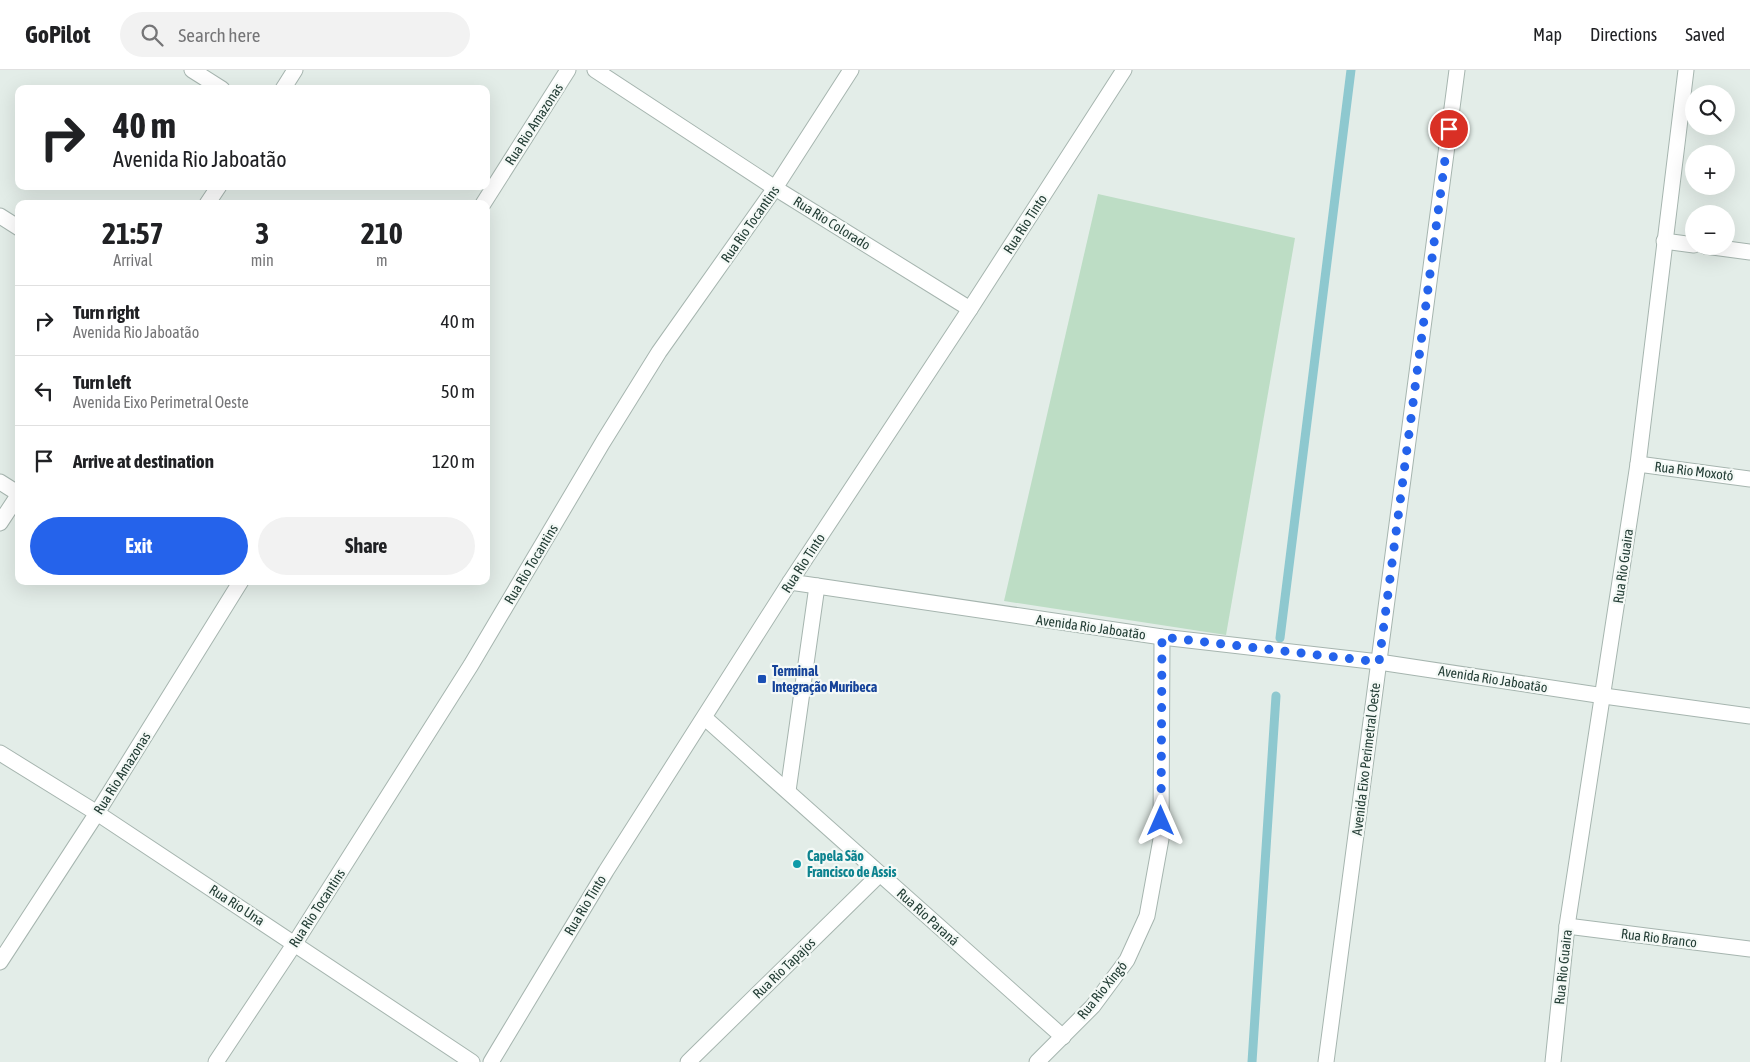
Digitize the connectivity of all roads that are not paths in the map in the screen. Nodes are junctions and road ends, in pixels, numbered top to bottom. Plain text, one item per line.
1 (192, 70) edge
2 (295, 70) edge
3 (568, 70) edge
4 (595, 70) edge
5 (851, 70) edge
6 (1124, 70) edge
7 (1457, 70) edge
8 (1686, 70) edge
9 (216, 85) edge
10 (286, 85) edge
11 (775, 188) junction
12 (486, 200) edge
13 (0, 216) edge
14 (15, 225) edge
15 (1664, 241) junction
16 (1685, 244) edge
17 (1735, 250) edge
18 (1750, 252) edge
19 (970, 310) junction
20 (1638, 464) junction
21 (1750, 478) edge
22 (0, 482) edge
23 (15, 491) edge
24 (15, 500) edge
25 (0, 524) edge
26 (790, 582) junction
27 (239, 585) edge
28 (817, 586) junction
29 (1162, 637) junction
30 (1379, 662) junction
31 (1604, 696) junction
32 (1750, 716) edge
33 (705, 718) junction
34 (0, 753) edge
35 (788, 791) junction
36 (97, 813) junction
37 (880, 874) junction
38 (1568, 926) junction
39 (295, 943) junction
40 (1750, 949) edge
41 (0, 962) edge
42 (1062, 1037) junction
43 (216, 1062) edge
44 (472, 1062) edge
45 (491, 1062) edge
46 (688, 1062) edge
47 (1037, 1062) edge
48 (1326, 1062) edge
49 (1554, 1062) edge

1 - 9 street
2 - 10 street
3 - 12 street, Rua Rio Amazonas
4 - 11 street, Rua Rio Colorado
5 - 11 street, Rua Rio Tocantins
6 - 19 street, Rua Rio Tinto
7 - 30 street, Avenida Eixo Perimetral Oeste
8 - 15 street, Rua Rio Guaira
11 - 19 street, Rua Rio Colorado
11 - 39 street, Rua Rio Tocantins
13 - 14 street
15 - 16 street
15 - 20 street, Rua Rio Guaira
17 - 18 street
19 - 26 street, Rua Rio Tinto
20 - 21 street, Rua Rio Moxotó
20 - 31 street, Rua Rio Guaira
22 - 23 street
24 - 25 street
26 - 28 street, Avenida Rio Jaboatão
26 - 33 street, Rua Rio Tinto
27 - 36 street, Rua Rio Amazonas
28 - 29 street, Avenida Rio Jaboatão
28 - 35 street, Rua Rio Tinto
29 - 30 street, Avenida Rio Jaboatão
29 - 42 street, Rua Rio Xingó
30 - 31 street, Avenida Rio Jaboatão
30 - 48 street, Avenida Eixo Perimetral Oeste
31 - 32 street, Avenida Rio Jaboatão
31 - 38 street, Rua Rio Guaira
33 - 35 street, Rua Rio Paraná
33 - 45 street, Rua Rio Tinto
34 - 36 street, Rua Rio Una
35 - 37 street, Rua Rio Paraná
36 - 39 street, Rua Rio Una
36 - 41 street, Rua Rio Amazonas
37 - 42 street, Rua Rio Paraná
37 - 46 street, Rua Rio Tapajos
38 - 40 street, Rua Rio Branco
38 - 49 street, Rua Rio Guaira
39 - 43 street, Rua Rio Tocantins
39 - 44 street, Rua Rio Una
42 - 47 street, Rua Rio Xingó

